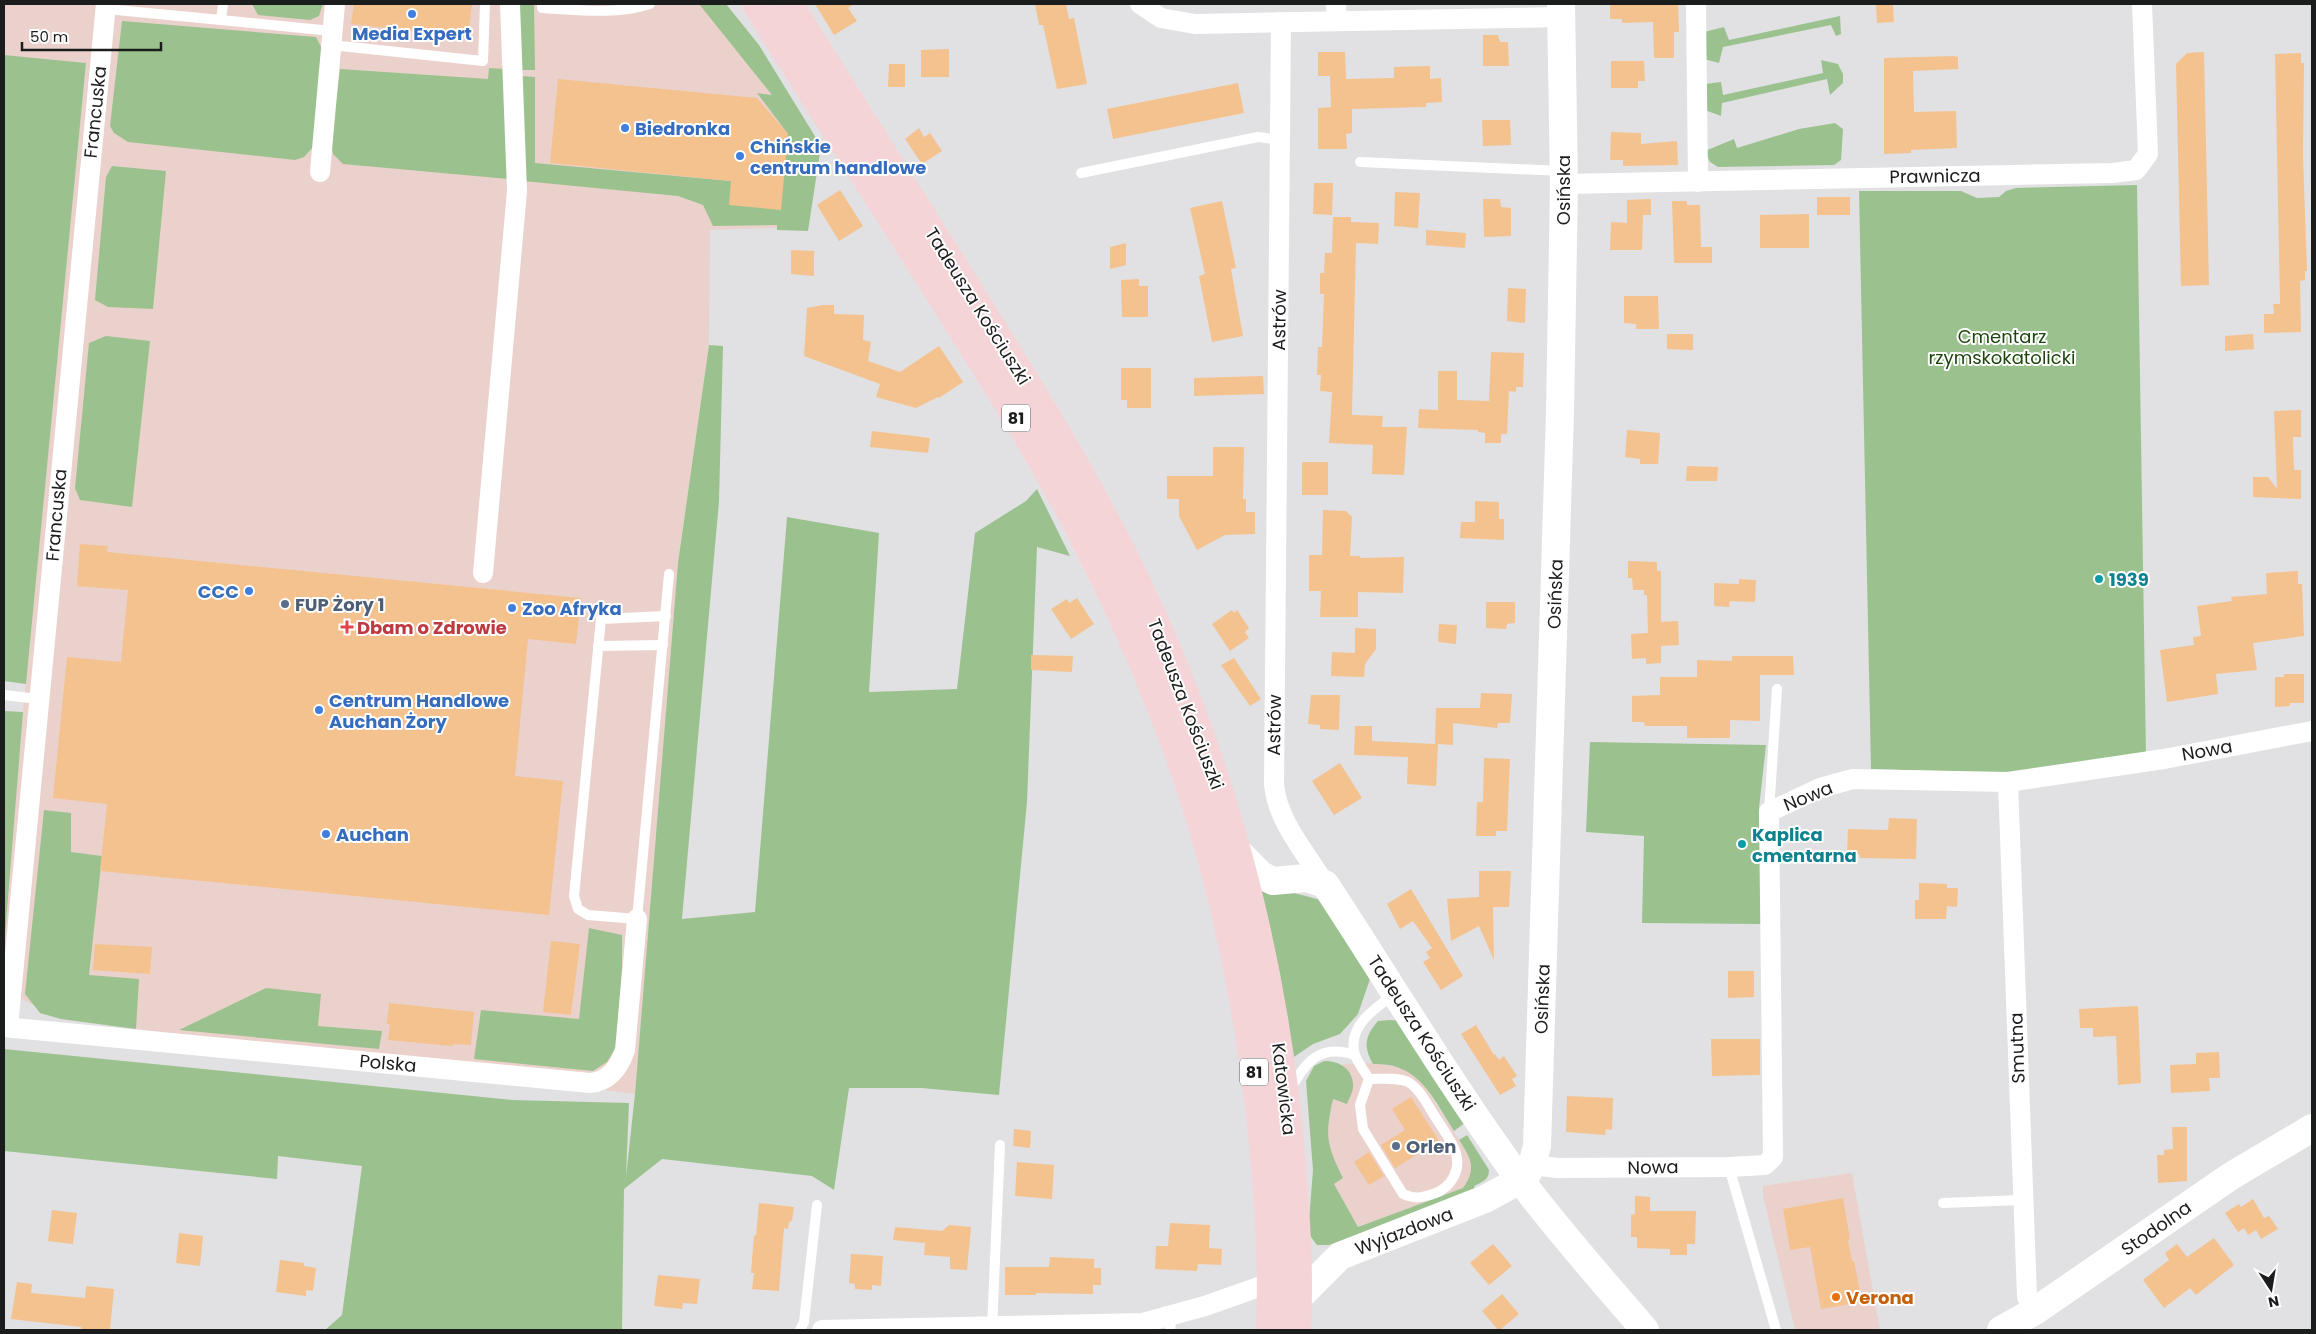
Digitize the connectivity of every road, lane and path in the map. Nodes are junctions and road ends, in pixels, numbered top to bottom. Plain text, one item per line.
1 (224, 4) edge
2 (335, 4) edge
3 (485, 4) edge
4 (510, 4) edge
5 (542, 4) edge
6 (650, 4) edge
7 (746, 4) edge
8 (756, 4) edge
9 (789, 4) edge
10 (1140, 4) edge
11 (1696, 4) edge
12 (2142, 4) edge
13 (106, 6) edge
14 (1561, 11) edge
15 (1337, 13) edge
16 (221, 20) junction
17 (1281, 22) junction
18 (776, 35) junction
19 (331, 38) junction
20 (1281, 140) junction
21 (1360, 162) dead end
22 (320, 172) dead end
23 (1081, 173) dead end
24 (1563, 178) junction
25 (1698, 182) junction
26 (483, 573) dead end
27 (669, 574) dead end
28 (666, 616) junction
29 (598, 646) junction
30 (663, 646) junction
31 (1777, 689) dead end
32 (4, 695) edge
33 (39, 699) junction
34 (2312, 731) edge
35 (2008, 782) junction
36 (1770, 812) junction
37 (1238, 852) junction
38 (1212, 865) joint
39 (1325, 884) junction
40 (637, 918) junction
41 (1396, 994) junction
42 (6, 1027) edge
43 (1355, 1055) junction
44 (1369, 1079) junction
45 (1286, 1096) junction
46 (2312, 1128) edge
47 (1000, 1145) dead end
48 (1729, 1167) junction
49 (1526, 1173) junction
50 (2022, 1200) junction
51 (1943, 1203) dead end
52 (817, 1205) dead end
53 (1270, 1283) junction
54 (1298, 1298) junction
55 (2035, 1311) junction
56 (1171, 1323) edge
57 (992, 1328) junction
58 (2006, 1329) edge
59 (800, 1330) edge
60 (822, 1330) edge
61 (1270, 1330) edge
62 (1297, 1330) edge
63 (1645, 1330) edge
64 (1776, 1330) edge

1 - 16 lane
2 - 19 street
3 - 19 lane
4 - 26 street
5 - 6 lane
7 - 18 main road
8 - 18 main road, Tadeusza Kościuszki / 81
9 - 37 main road, Tadeusza Kościuszki / 81
10 - 17 street
11 - 25 street
12 - 25 street, Prawnicza
13 - 16 lane
13 - 33 street, Francuska
14 - 15 street
14 - 24 street, Osińska
15 - 17 street
16 - 19 lane
17 - 20 street, Astrów
18 - 38 main road, Tadeusza Kościuszki / 81
19 - 22 street
20 - 23 lane
20 - 39 street, Astrów
21 - 24 lane
24 - 25 street, Prawnicza
24 - 49 street, Osińska
27 - 28 lane
28 - 29 lane
28 - 30 lane
29 - 30 lane
29 - 40 lane
30 - 40 lane
31 - 36 lane
32 - 33 lane
33 - 42 street, Francuska
34 - 35 street, Nowa
35 - 36 street, Nowa
35 - 50 street, Smutna
36 - 48 street, Nowa
37 - 39 street, Tadeusza Kościuszki
37 - 45 main road, Katowicka / 81
38 - 53 main road, Katowicka / 81
39 - 41 street, Tadeusza Kościuszki
40 - 42 street, Polska
41 - 43 lane
41 - 49 street, Tadeusza Kościuszki
43 - 44 lane
43 - 45 lane
44 - 44 lane
45 - 54 main road, Katowicka / 81
46 - 55 street, Stodolna
47 - 57 lane
48 - 49 street, Nowa
48 - 64 lane
49 - 54 street, Wyjazdowa
49 - 63 street, Tadeusza Kościuszki
50 - 51 lane
50 - 55 street, Smutna
52 - 59 lane
53 - 56 street
53 - 61 main road, Katowicka / 81
54 - 62 main road, Katowicka / 81
55 - 58 street, Stodolna
56 - 57 street
57 - 60 street

